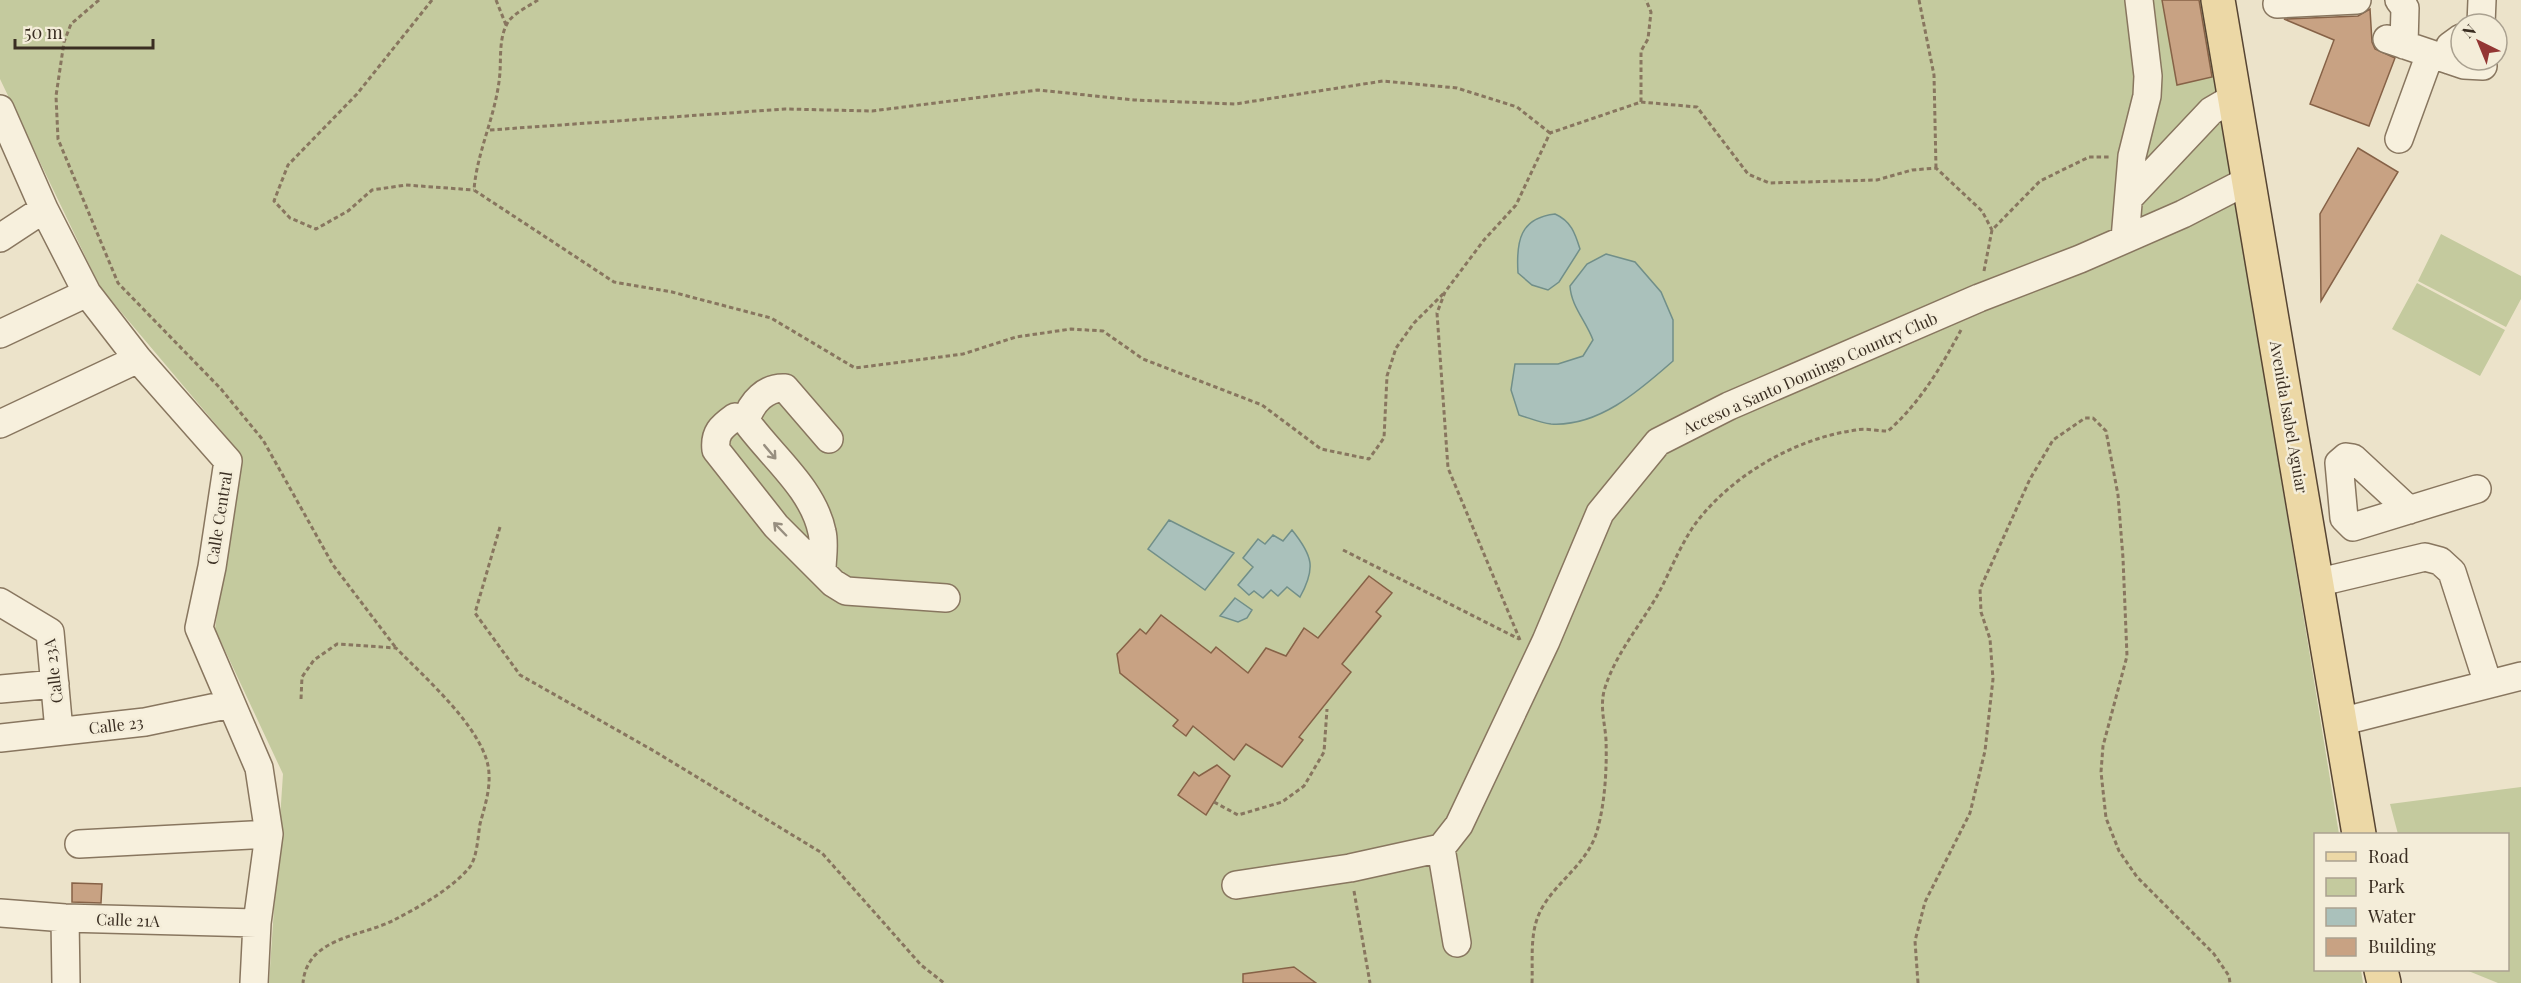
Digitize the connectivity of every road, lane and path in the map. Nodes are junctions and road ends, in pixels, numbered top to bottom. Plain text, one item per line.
1 (99, 0) edge
2 (432, 0) edge
3 (496, 0) edge
4 (537, 0) edge
5 (1646, 0) edge
6 (1919, 0) edge
7 (2139, 0) edge
8 (2218, 0) edge
9 (2357, 0) edge
10 (2398, 0) edge
11 (2277, 4) dead end
12 (506, 25) junction
13 (2447, 50) edge
14 (2235, 97) junction
15 (1641, 102) junction
16 (1, 117) edge
17 (490, 130) junction
18 (1550, 133) junction
19 (2399, 139) dead end
20 (2132, 156) junction
21 (1936, 168) junction
22 (2249, 180) junction
23 (474, 190) junction
24 (2129, 198) junction
25 (44, 209) junction
26 (1992, 230) junction
27 (0, 238) edge
28 (2125, 239) junction
29 (1445, 292) junction
30 (87, 293) junction
31 (1978, 298) junction
32 (0, 334) edge
33 (138, 359) junction
34 (746, 421) junction
35 (0, 424) edge
36 (829, 439) dead end
37 (2478, 489) dead end
38 (2409, 510) dead end
39 (500, 527) dead end
40 (1343, 550) dead end
41 (822, 570) junction
42 (2316, 583) junction
43 (946, 598) dead end
44 (0, 602) edge
45 (396, 648) junction
46 (2521, 676) edge
47 (56, 684) junction
48 (2488, 684) junction
49 (0, 689) edge
50 (301, 699) dead end
51 (231, 704) junction
52 (1327, 709) dead end
53 (2340, 722) junction
54 (59, 731) junction
55 (0, 738) edge
56 (1214, 802) dead end
57 (2359, 833) edge
58 (269, 834) junction
59 (79, 844) dead end
60 (1441, 848) junction
61 (1350, 868) junction
62 (1236, 885) dead end
63 (0, 913) edge
64 (65, 918) junction
65 (257, 923) junction
66 (1457, 943) dead end
67 (66, 983) edge
68 (254, 983) edge
69 (303, 983) edge
70 (944, 983) edge
71 (1370, 983) edge
72 (1532, 983) edge
73 (1918, 983) edge
74 (2230, 983) edge

1 - 45 path
2 - 23 path
3 - 12 path
4 - 12 path
5 - 15 path
6 - 21 path
7 - 20 street
8 - 14 main road, Avenida Isabel Aguiar
9 - 11 street
10 - 13 street
12 - 17 path
13 - 19 street
14 - 22 main road, Avenida Isabel Aguiar
14 - 24 street
15 - 18 path
15 - 21 path
16 - 25 street, Calle Central
17 - 18 path
17 - 23 path
18 - 29 path
20 - 24 street
20 - 26 path
21 - 26 path
22 - 28 street, Acceso a Santo Domingo Country Club
22 - 42 main road, Avenida Isabel Aguiar
23 - 29 path
24 - 28 street
25 - 27 street
25 - 30 street, Calle Central
26 - 31 path
28 - 31 street, Acceso a Santo Domingo Country Club
29 - 40 path
30 - 32 street
30 - 33 street, Calle Central
31 - 60 street, Acceso a Santo Domingo Country Club
31 - 72 path
33 - 35 street
33 - 51 street, Calle Central
34 - 36 street
34 -> 41 street
41 -> 34 street
37 - 38 street
39 - 70 path
41 - 43 street
42 - 48 street
42 - 53 main road, Avenida Isabel Aguiar
44 - 47 street, Calle 23A
45 - 50 path
45 - 69 path
46 - 48 street
47 - 49 street
47 - 54 street, Calle 23A
48 - 53 street
51 - 54 street, Calle 23
51 - 58 street, Calle Central
52 - 56 path
53 - 57 main road, Avenida Isabel Aguiar
54 - 55 street, Calle 23
58 - 59 street
58 - 65 street, Calle Central
60 - 61 street
60 - 66 street
61 - 62 street
61 - 71 path
63 - 64 street, Calle 21A
64 - 65 street, Calle 21A
64 - 67 street
65 - 68 street, Calle Central
73 - 74 path

